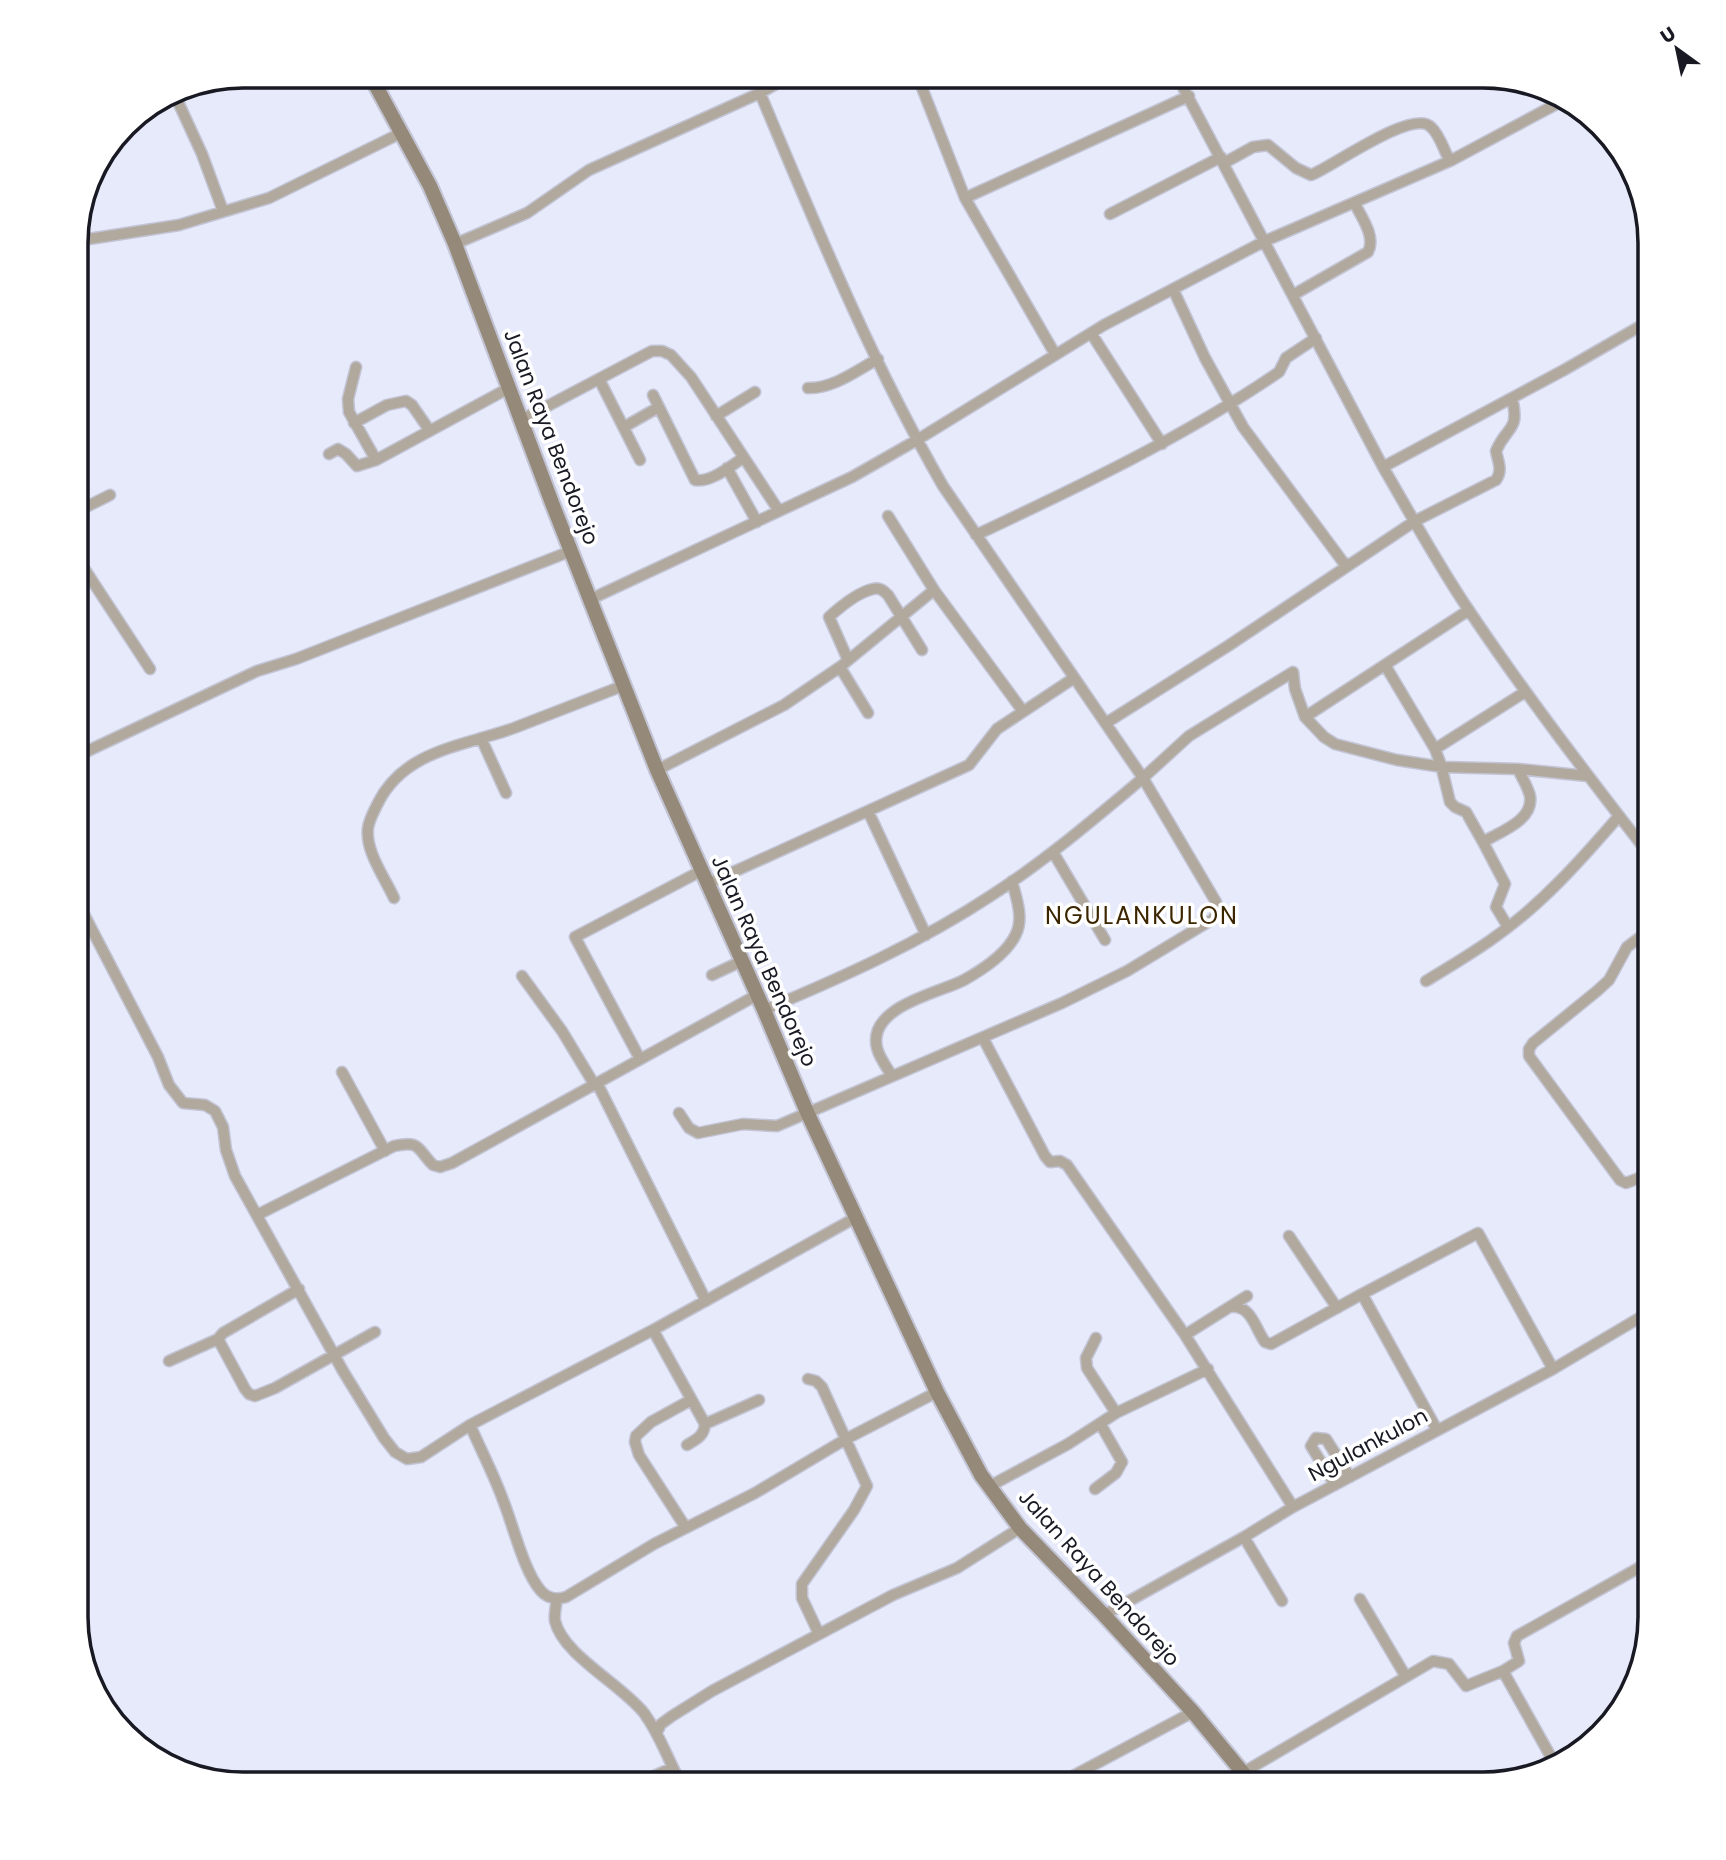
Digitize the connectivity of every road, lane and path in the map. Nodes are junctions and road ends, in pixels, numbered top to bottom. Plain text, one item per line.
1 (377, 88) edge
2 (769, 88) edge
3 (922, 88) edge
4 (1184, 88) edge
5 (760, 93) junction
6 (1189, 96) junction
7 (178, 102) edge
8 (1555, 105) edge
9 (401, 133) junction
10 (1223, 160) junction
11 (1450, 161) junction
12 (965, 198) junction
13 (1355, 204) junction
14 (223, 211) junction
15 (1110, 214) dead end
16 (88, 239) edge
17 (1265, 241) junction
18 (455, 244) junction
19 (1173, 289) junction
20 (1293, 295) junction
21 (1638, 327) edge
22 (1091, 332) junction
23 (1316, 338) junction
24 (1055, 354) junction
25 (878, 359) junction
26 (356, 367) dead end
27 (599, 379) junction
28 (509, 388) junction
29 (808, 388) dead end
30 (755, 392) dead end
31 (653, 395) dead end
32 (1512, 398) junction
33 (1229, 403) junction
34 (659, 407) junction
35 (716, 416) junction
36 (521, 420) junction
37 (354, 423) junction
38 (624, 427) junction
39 (429, 431) junction
40 (917, 440) junction
41 (1162, 444) junction
42 (329, 454) dead end
43 (743, 458) junction
44 (376, 460) junction
45 (640, 460) dead end
46 (1383, 467) junction
47 (727, 468) junction
48 (110, 495) dead end
49 (88, 506) edge
50 (779, 511) junction
51 (888, 516) dead end
52 (1415, 521) junction
53 (757, 522) junction
54 (976, 534) junction
55 (571, 551) junction
56 (1349, 565) junction
57 (88, 574) edge
58 (934, 590) junction
59 (591, 599) junction
60 (1469, 610) junction
61 (902, 615) junction
62 (922, 650) dead end
63 (844, 664) junction
64 (1385, 666) junction
65 (150, 669) dead end
66 (1074, 678) junction
67 (625, 685) junction
68 (1525, 692) junction
69 (1022, 710) junction
70 (868, 713) dead end
71 (1305, 717) junction
72 (1106, 723) junction
73 (481, 738) junction
74 (1434, 749) junction
75 (88, 751) edge
76 (1441, 764) junction
77 (1518, 769) junction
78 (657, 770) junction
79 (1588, 776) junction
80 (1143, 778) junction
81 (506, 793) dead end
82 (868, 811) junction
83 (1619, 816) junction
84 (1638, 841) edge
85 (1483, 842) junction
86 (1053, 852) junction
87 (704, 877) junction
88 (1012, 881) junction
89 (394, 898) dead end
90 (88, 922) edge
91 (1508, 927) junction
92 (926, 935) junction
93 (1638, 939) edge
94 (1105, 940) dead end
95 (742, 961) junction
96 (712, 975) dead end
97 (522, 976) dead end
98 (1426, 981) dead end
99 (757, 995) junction
100 (764, 1010) junction
101 (983, 1038) junction
102 (640, 1059) junction
103 (342, 1072) dead end
104 (892, 1076) junction
105 (596, 1084) junction
106 (807, 1112) junction
107 (679, 1113) dead end
108 (385, 1151) junction
109 (1638, 1178) edge
110 (257, 1215) junction
111 (855, 1218) junction
112 (1289, 1236) dead end
113 (299, 1289) junction
114 (1362, 1294) junction
115 (1247, 1296) dead end
116 (706, 1301) junction
117 (1230, 1307) junction
118 (1337, 1308) junction
119 (1638, 1319) edge
120 (653, 1331) junction
121 (375, 1332) dead end
122 (1185, 1335) junction
123 (1096, 1338) dead end
124 (218, 1339) junction
125 (334, 1354) junction
126 (169, 1361) dead end
127 (1553, 1368) junction
128 (1208, 1369) junction
129 (808, 1379) dead end
130 (937, 1392) junction
131 (691, 1400) junction
132 (759, 1400) dead end
133 (1116, 1413) junction
134 (705, 1423) junction
135 (470, 1425) junction
136 (1101, 1425) junction
137 (1437, 1430) junction
138 (846, 1440) junction
139 (687, 1445) dead end
140 (1350, 1477) junction
141 (1335, 1485) junction
142 (990, 1486) junction
143 (1095, 1489) dead end
144 (1293, 1507) junction
145 (686, 1528) junction
146 (1020, 1528) junction
147 (1244, 1537) junction
148 (1638, 1568) edge
149 (557, 1599) junction
150 (1360, 1599) dead end
151 (1282, 1601) dead end
152 (1104, 1615) junction
153 (819, 1634) junction
154 (1503, 1671) junction
155 (1406, 1677) junction
156 (1194, 1712) junction
157 (657, 1732) junction
158 (1551, 1757) edge
159 (672, 1768) junction
160 (663, 1772) edge
161 (674, 1772) edge
162 (1081, 1772) edge
163 (1242, 1772) edge
164 (1263, 1772) edge

1 - 9 main road, Jalan Raya Bendorejo
2 - 5 street
3 - 12 street
4 - 6 street
5 - 18 street
5 - 25 street
6 - 10 street
6 - 12 street
7 - 14 street
8 - 11 street
9 - 14 street
9 - 18 main road, Jalan Raya Bendorejo
10 - 11 street
10 - 15 street
10 - 17 street
11 - 13 street
12 - 24 street
13 - 17 street
13 - 20 street
14 - 16 street
17 - 19 street
17 - 20 street
18 - 28 main road, Jalan Raya Bendorejo
19 - 22 street
19 - 33 street
20 - 23 street
21 - 32 street
22 - 24 street
22 - 41 street
23 - 33 street
23 - 46 street
24 - 40 street
25 - 29 street
25 - 40 street
26 - 37 street
27 - 35 street
27 - 36 street
27 - 38 street
28 - 36 main road, Jalan Raya Bendorejo
28 - 39 street
30 - 35 street
31 - 34 street
32 - 46 street
32 - 52 street
33 - 41 street
33 - 56 street
34 - 38 street
34 - 47 street
35 - 43 street
36 - 55 main road, Jalan Raya Bendorejo
37 - 39 street
37 - 44 street
38 - 45 street
39 - 44 street
40 - 50 street
40 - 54 street
41 - 54 street
42 - 44 street
43 - 47 street
43 - 50 street
46 - 52 street
47 - 53 street
48 - 49 street
50 - 53 street
51 - 58 street
52 - 56 street
52 - 60 street
53 - 59 street
54 - 66 street
55 - 59 main road, Jalan Raya Bendorejo
55 - 75 street
56 - 72 street
57 - 65 street
58 - 61 street
58 - 69 street
59 - 67 main road, Jalan Raya Bendorejo
60 - 64 street
60 - 68 street
61 - 62 street
61 - 63 street
61 - 63 street
63 - 70 street
63 - 78 street
64 - 71 street
64 - 74 street
66 - 69 street
66 - 72 street
67 - 73 street
67 - 78 main road, Jalan Raya Bendorejo
68 - 74 street
68 - 79 street
69 - 82 street
71 - 76 street
71 - 80 street
72 - 80 street
73 - 81 street
73 - 89 street
74 - 76 street
76 - 77 street
76 - 85 street
77 - 79 street
77 - 85 street
78 - 87 main road, Jalan Raya Bendorejo
79 - 83 street
80 - 86 street
80 - 101 street
82 - 87 street
82 - 92 street
83 - 84 street
83 - 91 street
85 - 91 street
86 - 88 street
86 - 94 street
87 - 95 main road, Jalan Raya Bendorejo
87 - 102 street
88 - 92 street
88 - 104 street
90 - 110 street
91 - 98 street
92 - 100 street
93 - 109 street
95 - 96 street
95 - 99 main road, Jalan Raya Bendorejo
97 - 105 street
99 - 100 main road, Jalan Raya Bendorejo
99 - 102 street
100 - 106 main road, Jalan Raya Bendorejo
101 - 104 street
101 - 122 street
102 - 105 street
103 - 108 street
104 - 106 street
105 - 108 street
105 - 116 street
106 - 107 street
106 - 111 main road, Jalan Raya Bendorejo
108 - 110 street
110 - 113 street
111 - 116 street
111 - 130 main road, Jalan Raya Bendorejo
112 - 118 street
113 - 124 street
113 - 125 street
114 - 118 street
114 - 127 street
114 - 137 street
115 - 117 street
116 - 120 street
117 - 118 street
117 - 122 street
119 - 127 street, Ngulankulon
120 - 131 street
120 - 135 street
121 - 125 street
122 - 128 street
123 - 133 street
124 - 125 street
124 - 126 street
125 - 135 street
127 - 137 street, Ngulankulon
128 - 133 street
128 - 144 street
129 - 138 street
130 - 138 street
130 - 142 main road, Jalan Raya Bendorejo
131 - 134 street
131 - 145 street
132 - 134 street
133 - 136 street
134 - 139 street
135 - 149 street
136 - 142 street
136 - 143 street
137 - 140 street, Ngulankulon
138 - 145 street
138 - 153 street
140 - 141 street, Ngulankulon
140 - 141 street
141 - 144 street, Ngulankulon
142 - 146 main road, Jalan Raya Bendorejo
144 - 147 street, Ngulankulon
145 - 149 street
146 - 152 main road, Jalan Raya Bendorejo
146 - 153 street
147 - 151 street
147 - 152 street, Ngulankulon
148 - 154 street
149 - 157 street
150 - 155 street
152 - 156 main road, Jalan Raya Bendorejo
153 - 157 street
154 - 155 street
154 - 158 street
155 - 164 street
156 - 162 street
156 - 163 main road, Jalan Raya Bendorejo
157 - 159 street
159 - 160 street
159 - 161 street

